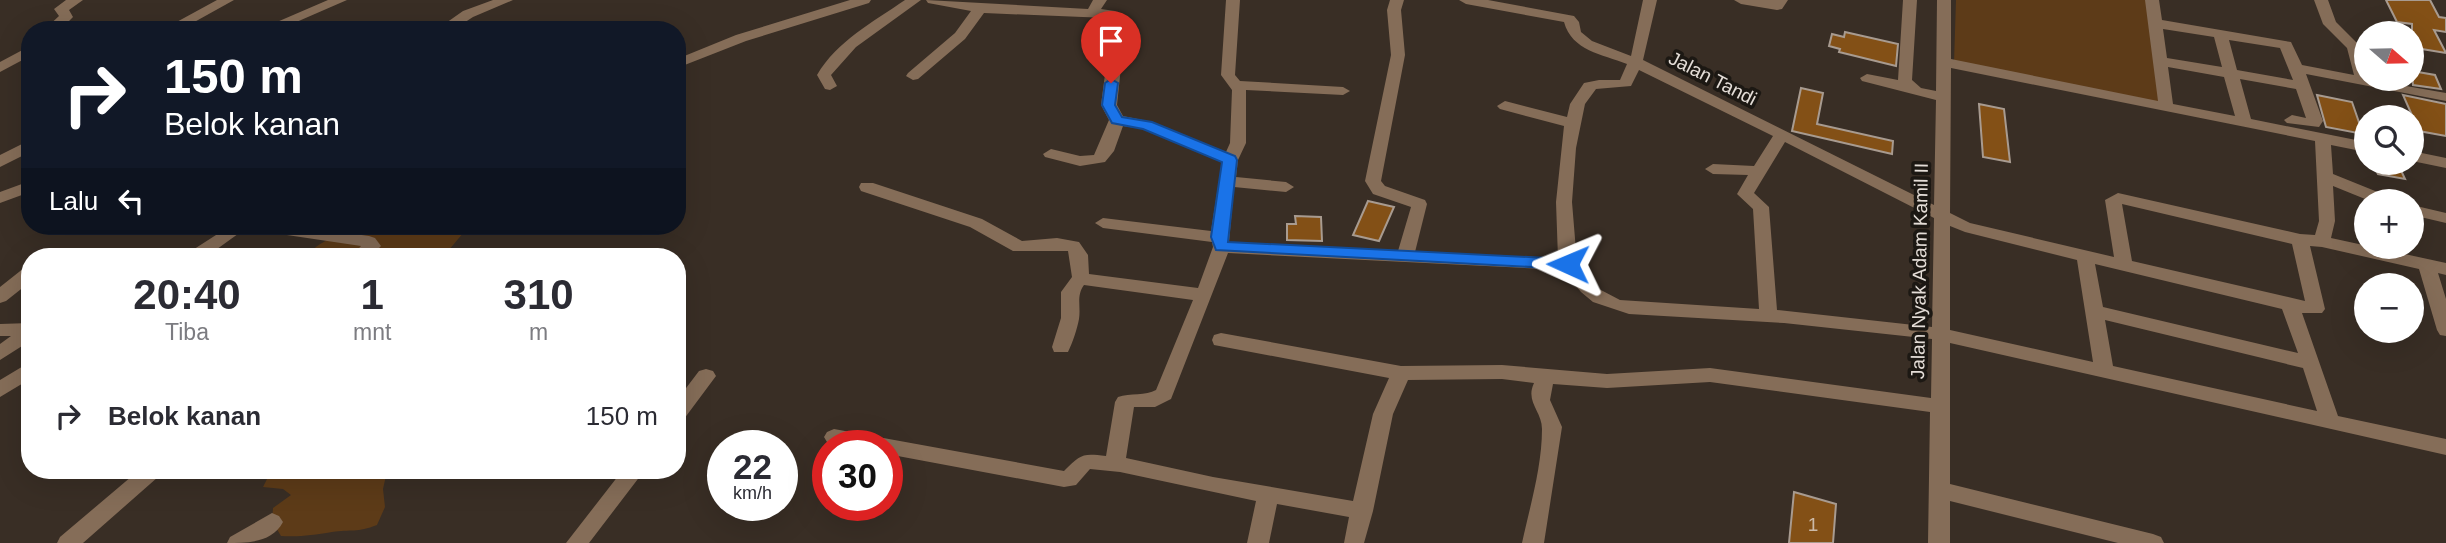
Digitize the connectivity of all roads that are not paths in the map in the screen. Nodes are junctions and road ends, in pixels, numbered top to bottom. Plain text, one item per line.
1 (76, 0) edge
2 (227, 0) edge
3 (340, 0) edge
4 (506, 0) edge
5 (864, 0) edge
6 (914, 0) edge
7 (933, 0) edge
8 (1233, 0) edge
9 (1397, 0) edge
10 (1466, 0) edge
11 (1650, 0) edge
12 (1741, 0) edge
13 (1781, 0) edge
14 (1910, 0) edge
15 (1944, 0) edge
16 (2152, 0) edge
17 (2321, 0) edge
18 (1525, 5) edge
19 (1096, 6) edge
20 (980, 9) junction
21 (63, 21) edge
22 (186, 21) edge
23 (289, 21) edge
24 (457, 21) edge
25 (2153, 23) junction
26 (2220, 34) junction
27 (2354, 47) edge
28 (21, 55) edge
29 (686, 60) edge
30 (2161, 61) junction
31 (1635, 62) junction
32 (1942, 62) junction
33 (0, 68) edge
34 (2297, 68) junction
35 (2231, 73) junction
36 (913, 76) dead end
37 (1867, 78) dead end
38 (2354, 78) edge
39 (1236, 85) junction
40 (830, 86) dead end
41 (2303, 86) junction
42 (1909, 87) junction
43 (1343, 91) dead end
44 (2417, 91) edge
45 (1941, 97) junction
46 (2446, 97) edge
47 (2165, 99) junction
48 (1505, 106) dead end
49 (2243, 116) junction
50 (1117, 120) junction
51 (1572, 123) junction
52 (1781, 136) junction
53 (2323, 138) junction
54 (2354, 144) edge
55 (21, 150) edge
56 (1051, 154) dead end
57 (2424, 158) edge
58 (1230, 160) junction
59 (0, 163) edge
60 (2446, 163) edge
61 (1713, 169) dead end
62 (1759, 170) junction
63 (2325, 177) junction
64 (1227, 181) junction
65 (867, 187) dead end
66 (1286, 187) dead end
67 (2354, 189) edge
68 (21, 190) edge
69 (0, 198) edge
70 (2424, 213) edge
71 (1941, 216) junction
72 (2446, 218) edge
73 (2327, 221) junction
74 (1102, 223) dead end
75 (227, 235) edge
76 (321, 235) edge
77 (2300, 240) junction
78 (2322, 241) junction
79 (1221, 242) junction
80 (2351, 247) junction
81 (208, 248) edge
82 (370, 248) edge
83 (2085, 254) junction
84 (1405, 257) junction
85 (1568, 264) junction
86 (2124, 264) junction
87 (2427, 265) junction
88 (2446, 268) edge
89 (21, 280) edge
90 (1081, 280) junction
91 (1204, 296) junction
92 (0, 297) edge
93 (2290, 305) junction
94 (2094, 311) junction
95 (1768, 314) junction
96 (0, 330) edge
97 (21, 330) edge
98 (2446, 330) edge
99 (1939, 334) junction
100 (21, 337) edge
101 (1221, 340) dead end
102 (1061, 347) dead end
103 (0, 353) edge
104 (2309, 363) junction
105 (2104, 370) junction
106 (1401, 373) junction
107 (21, 375) edge
108 (706, 376) dead end
109 (1547, 377) junction
110 (0, 390) edge
111 (686, 402) edge
112 (1938, 406) junction
113 (2330, 420) junction
114 (903, 449) edge
115 (2444, 452) edge
116 (1118, 465) junction
117 (142, 479) edge
118 (628, 479) edge
119 (1939, 490) junction
120 (1268, 495) junction
121 (1363, 511) junction
122 (272, 522) dead end
123 (1354, 541) dead end
124 (68, 543) edge
125 (238, 543) edge
126 (578, 543) edge
127 (1258, 543) edge
128 (1533, 543) edge
129 (1938, 543) edge
130 (2153, 543) edge

1 - 21 street
2 - 22 street
3 - 23 street
4 - 24 street
5 - 29 street
6 - 40 street
7 - 20 street
8 - 39 street
9 - 84 street
10 - 18 street, Jalan Tandi
11 - 31 street
12 - 13 street
14 - 42 street
15 - 32 street, Jalan Nyak Adam Kamil II
16 - 25 street
17 - 27 street
18 - 31 street, Jalan Tandi
19 - 20 street
19 - 50 street
20 - 36 street
25 - 26 street
25 - 30 street
26 - 34 street
26 - 35 street
28 - 33 street
30 - 35 street
30 - 47 street
31 - 51 street
31 - 52 street, Jalan Tandi
32 - 45 street, Jalan Nyak Adam Kamil II
32 - 47 street
34 - 38 street
34 - 41 street
35 - 41 street
35 - 49 street
37 - 42 street
39 - 43 street
39 - 58 street
41 - 49 street
42 - 45 street
44 - 46 street
45 - 71 street, Jalan Nyak Adam Kamil II
47 - 49 street
48 - 51 street
49 - 53 street
50 - 56 street
50 - 58 street
51 - 85 street
52 - 62 street
52 - 71 street, Jalan Tandi
53 - 54 street
53 - 63 street
55 - 59 street
57 - 60 street
58 - 64 street
61 - 62 street
62 - 95 street
63 - 67 street
63 - 73 street
64 - 66 street
64 - 79 street
65 - 90 street
68 - 69 street
70 - 72 street
71 - 83 street, Jalan Tandi
71 - 99 street, Jalan Nyak Adam Kamil II
73 - 78 street
73 - 80 street
74 - 79 street
75 - 81 street
76 - 82 street
77 - 78 street
77 - 86 street
77 - 93 street
78 - 80 street
79 - 84 street
79 - 91 street
80 - 87 street
83 - 86 street, Jalan Tandi
83 - 94 street
84 - 85 street
85 - 95 street
86 - 93 street, Jalan Tandi
87 - 88 street
87 - 98 street
89 - 92 street
90 - 91 street
90 - 102 street
91 - 116 street
93 - 104 street
94 - 104 street
94 - 105 street
95 - 99 street
96 - 97 street
99 - 105 street
99 - 112 street, Jalan Nyak Adam Kamil II
100 - 103 street
101 - 106 street
104 - 113 street
105 - 113 street
106 - 109 street
106 - 121 street
107 - 110 street
108 - 111 street
109 - 112 street
109 - 128 street
112 - 119 street, Jalan Nyak Adam Kamil II
113 - 115 street
114 - 116 street
116 - 120 street
117 - 124 street
118 - 126 street
119 - 129 street, Jalan Nyak Adam Kamil II
119 - 130 street
120 - 121 street
120 - 127 street
121 - 123 street
122 - 125 street

